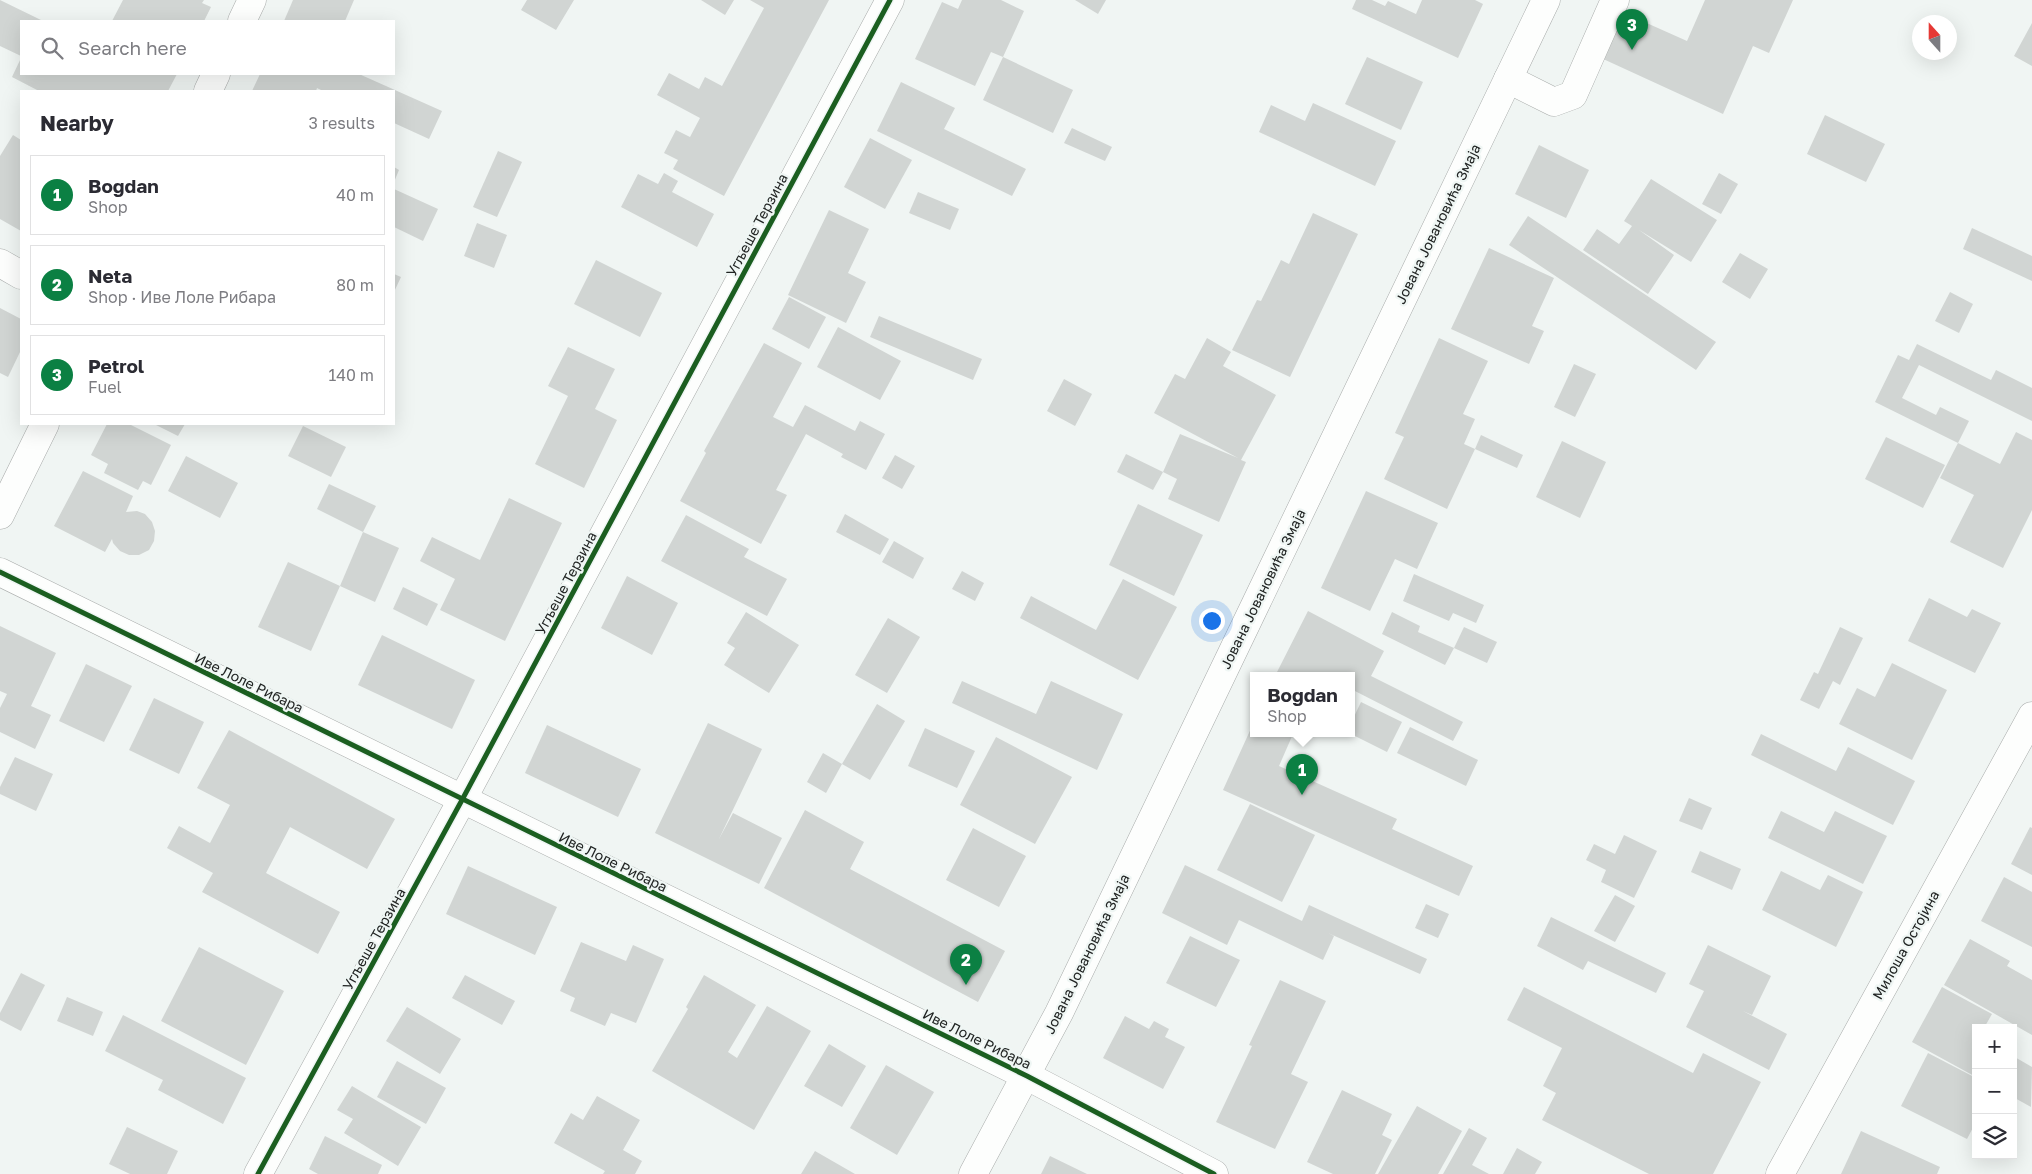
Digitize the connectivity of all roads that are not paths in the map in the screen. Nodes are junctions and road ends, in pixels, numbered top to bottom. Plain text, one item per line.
1 (252, 0) edge
2 (890, 0) edge
3 (1546, 0) edge
4 (1615, 0) edge
5 (242, 20) edge
6 (216, 75) edge
7 (1508, 79) junction
8 (208, 90) edge
9 (0, 262) edge
10 (20, 274) edge
11 (45, 425) edge
12 (0, 515) edge
13 (0, 572) edge
14 (2032, 716) edge
15 (462, 800) junction
16 (1027, 1076) junction
17 (258, 1174) edge
18 (973, 1174) edge
19 (1214, 1174) edge
20 (1780, 1174) edge

1 - 5 street
2 - 15 street, Угљеше Терзина
3 - 7 street, Јована Јовановића Змаја
4 - 7 street
6 - 8 street
7 - 16 street, Јована Јовановића Змаја
9 - 10 street
11 - 12 street
13 - 15 street, Иве Лоле Рибара
14 - 20 street, Милоша Остојина
15 - 16 street, Иве Лоле Рибара
15 - 17 street, Угљеше Терзина
16 - 18 street, Јована Јовановића Змаја
16 - 19 street, Иве Лоле Рибара

